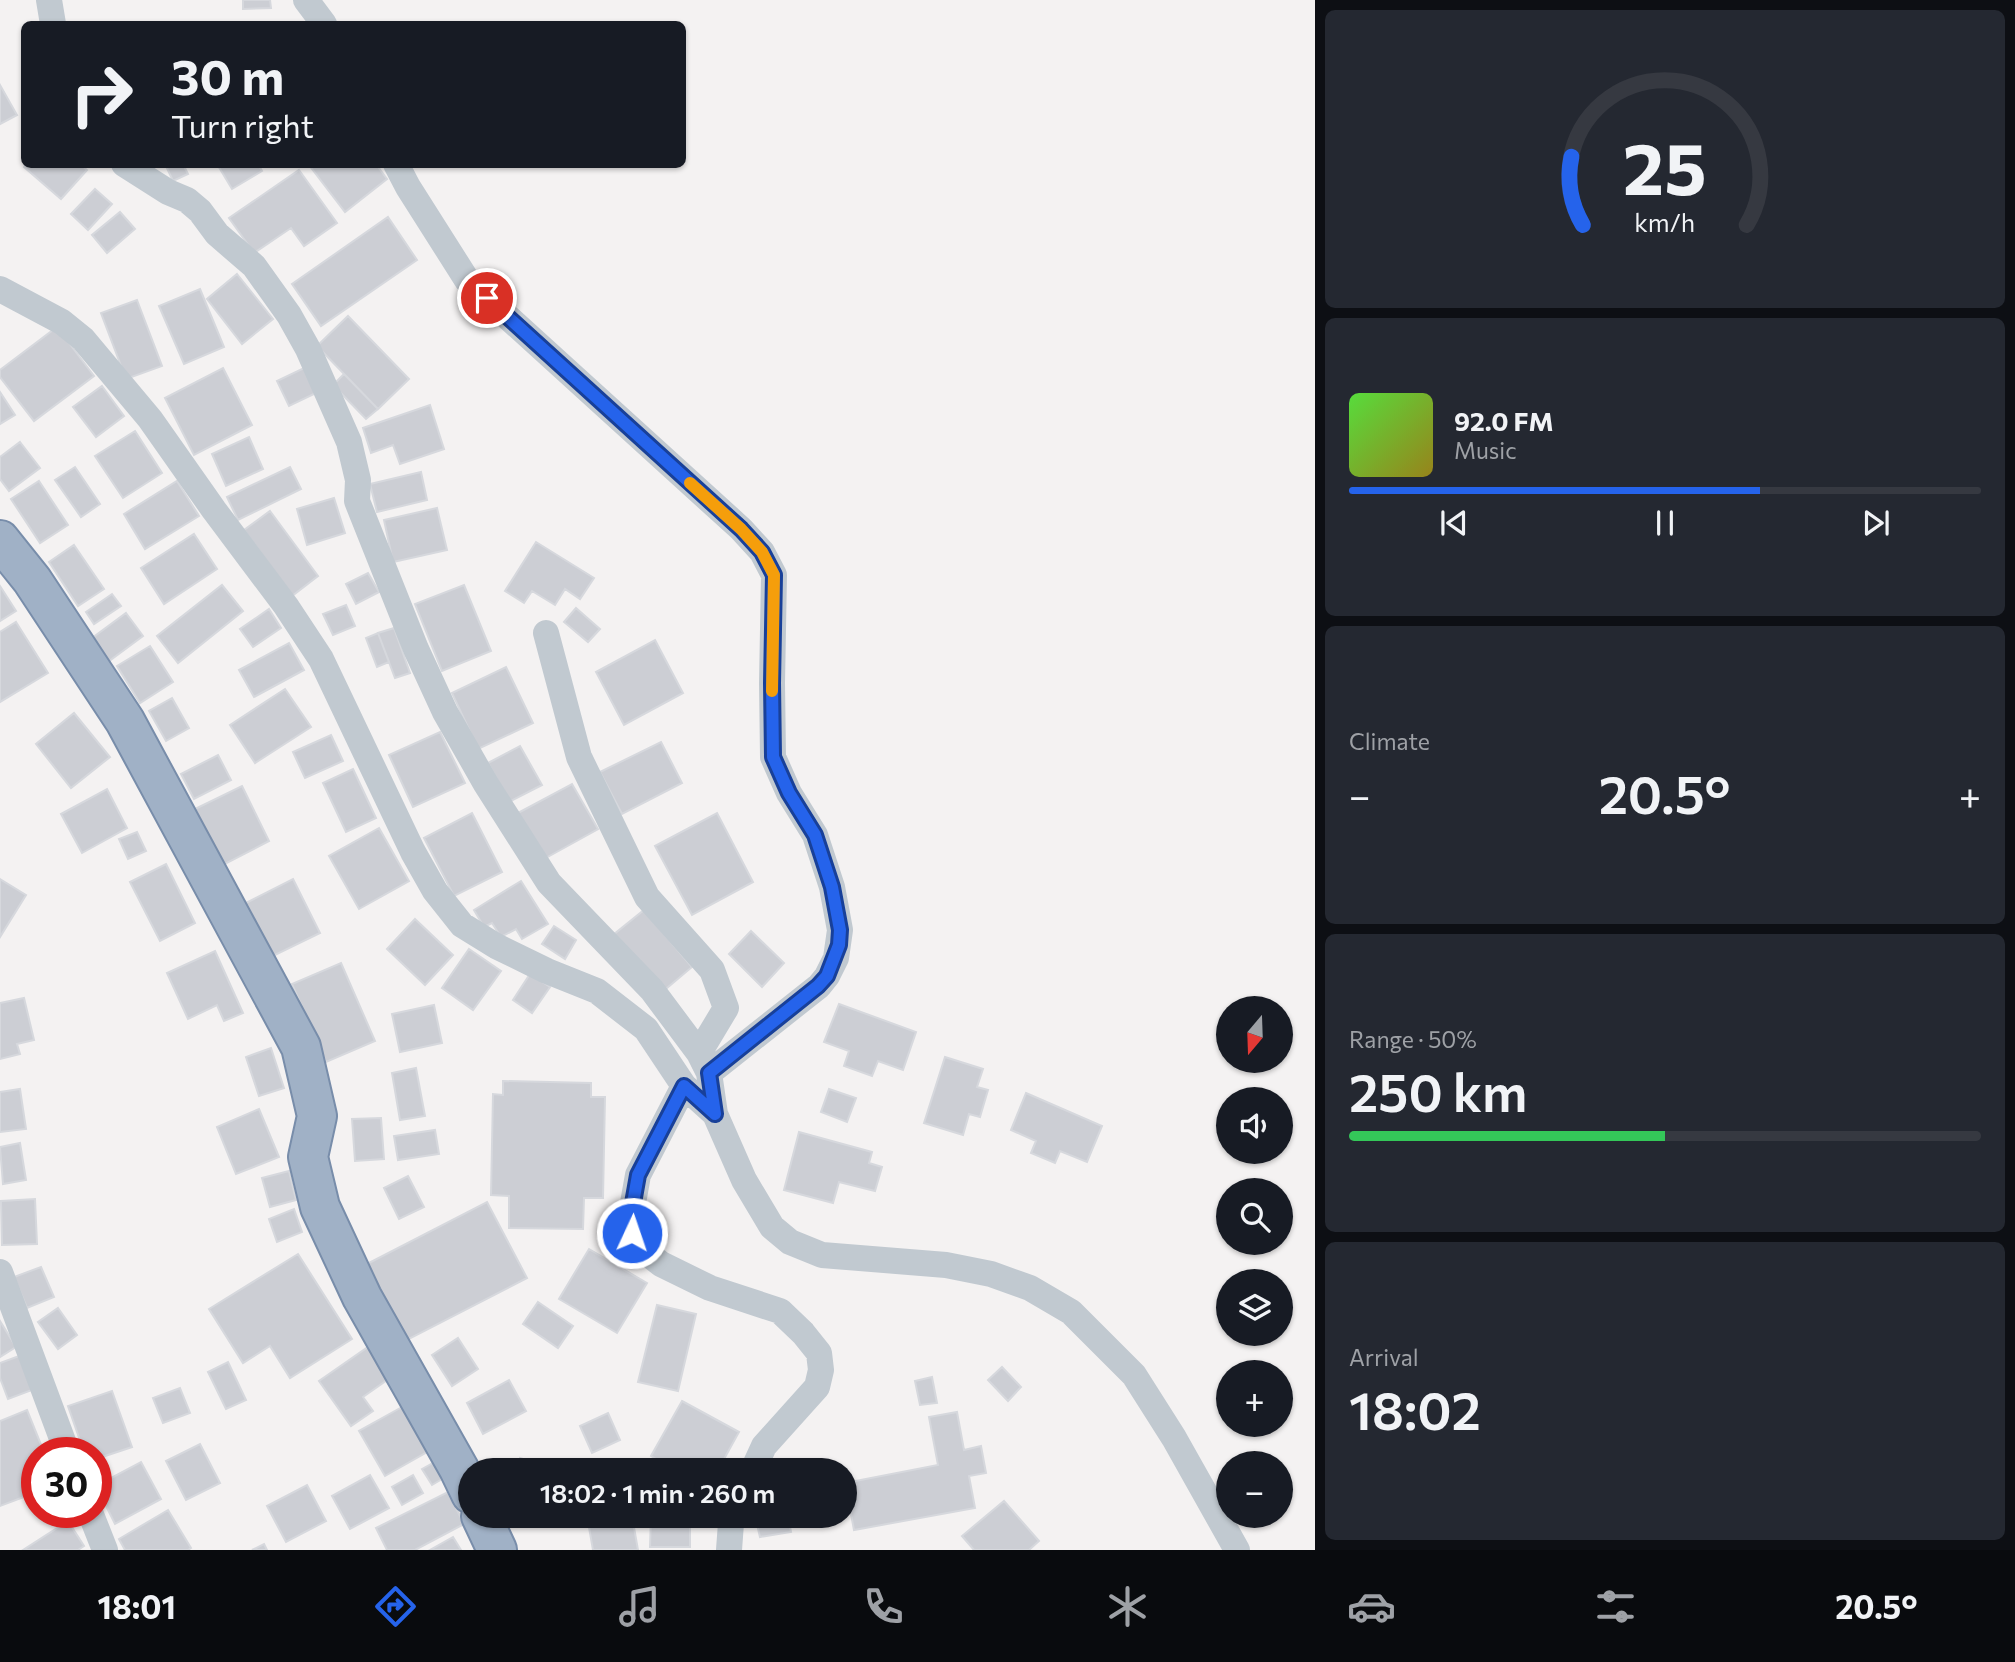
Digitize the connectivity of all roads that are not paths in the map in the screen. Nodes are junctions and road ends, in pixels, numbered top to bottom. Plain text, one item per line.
1 (49, 0) edge
2 (306, 0) edge
3 (52, 21) edge
4 (322, 21) edge
5 (130, 168) edge
6 (398, 168) edge
7 (0, 289) edge
8 (0, 540) edge
9 (546, 633) dead end
10 (704, 1063) junction
11 (684, 1086) junction
12 (715, 1114) junction
13 (0, 1272) edge
14 (61, 1437) edge
15 (758, 1458) edge
16 (458, 1467) edge
17 (96, 1528) edge
18 (487, 1528) edge
19 (731, 1528) edge
20 (105, 1550) edge
21 (497, 1550) edge
22 (729, 1550) edge
23 (1237, 1550) edge

1 - 3 street
2 - 4 street
5 - 10 street
6 - 10 street
7 - 11 street
8 - 16 highway
9 - 10 street
10 - 12 street
11 - 12 street
11 - 15 street
12 - 23 street
13 - 14 street
17 - 20 street
18 - 21 highway
19 - 22 street

